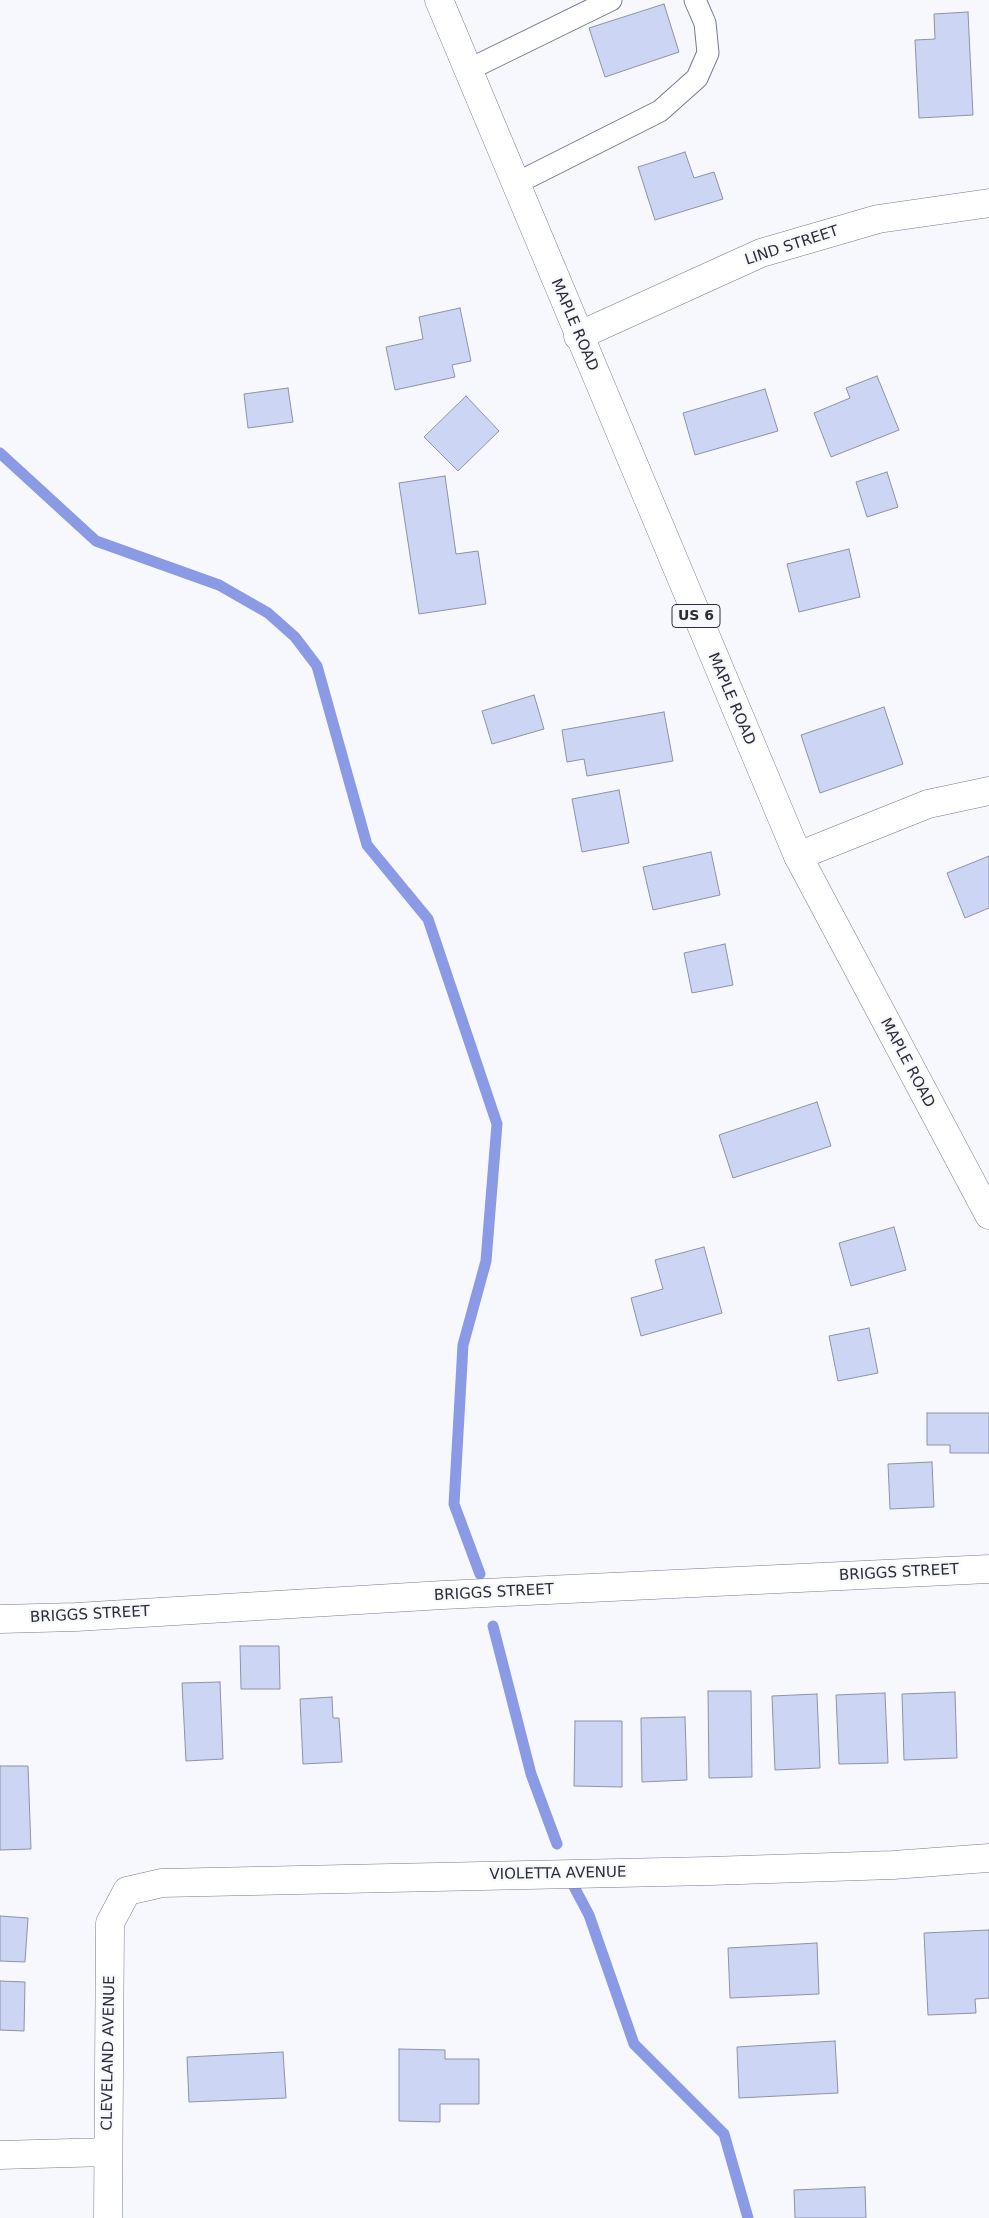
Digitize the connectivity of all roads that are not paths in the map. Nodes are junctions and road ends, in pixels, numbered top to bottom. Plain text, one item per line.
1 (439, 0) edge
2 (611, 0) edge
3 (695, 0) edge
4 (468, 70) junction
5 (515, 184) junction
6 (989, 203) edge
7 (578, 336) junction
8 (989, 791) edge
9 (798, 856) junction
10 (989, 1214) edge
11 (989, 1569) edge
12 (0, 1619) edge
13 (989, 1858) edge
14 (127, 1891) joint
15 (107, 2152) junction
16 (0, 2155) edge
17 (108, 2218) edge

1 - 4 street, MAPLE ROAD / US 6
2 - 4 lane
3 - 5 lane
4 - 5 street, MAPLE ROAD / US 6
5 - 7 street, MAPLE ROAD / US 6
6 - 7 street, LIND STREET
7 - 9 street, MAPLE ROAD / US 6
8 - 9 street
9 - 10 street, MAPLE ROAD / US 6
11 - 12 street, BRIGGS STREET
13 - 14 street, VIOLETTA AVENUE
14 - 15 street, CLEVELAND AVENUE
15 - 16 street
15 - 17 street, CLEVELAND AVENUE

